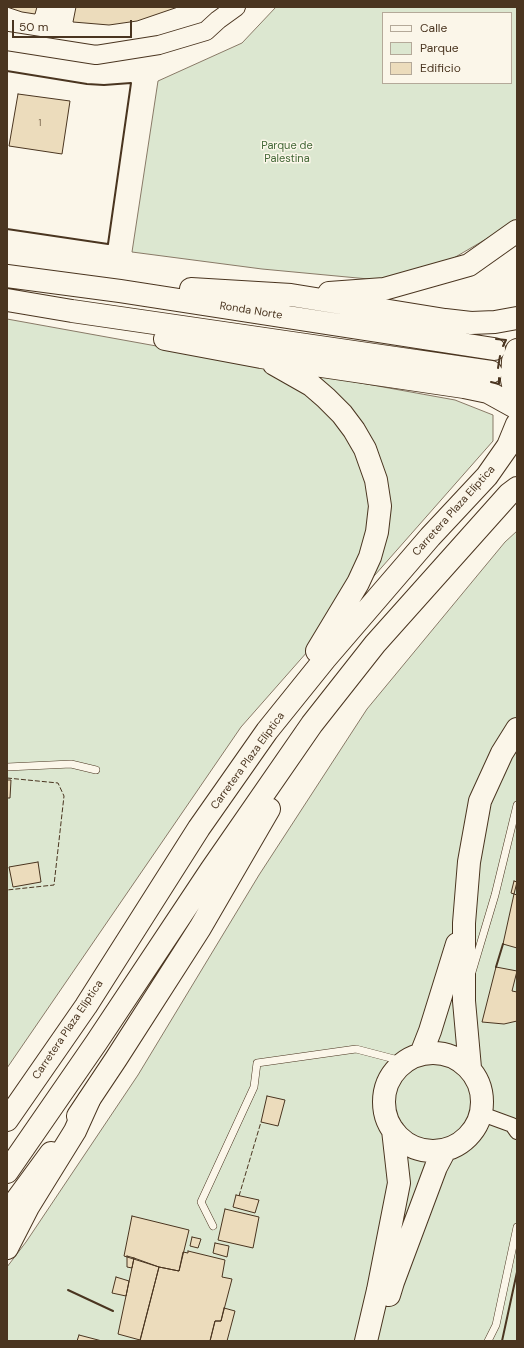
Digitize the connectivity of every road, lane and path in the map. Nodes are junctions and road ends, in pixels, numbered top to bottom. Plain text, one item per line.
1 (236, 7) edge
2 (7, 41) edge
3 (517, 231) edge
4 (7, 276) edge
5 (120, 291) junction
6 (291, 295) junction
7 (7, 300) edge
8 (72, 311) junction
9 (517, 318) edge
10 (494, 349) dead end
11 (517, 350) edge
12 (261, 357) junction
13 (491, 372) dead end
14 (517, 404) edge
15 (517, 408) edge
16 (517, 424) edge
17 (517, 488) edge
18 (312, 724) junction
19 (517, 729) edge
20 (267, 732) junction
21 (7, 767) edge
22 (96, 770) dead end
23 (517, 805) edge
24 (464, 924) junction
25 (464, 1001) junction
26 (411, 1058) junction
27 (470, 1068) junction
28 (89, 1100) junction
29 (482, 1114) junction
30 (7, 1120) edge
31 (393, 1130) junction
32 (517, 1132) edge
33 (445, 1150) junction
34 (7, 1172) edge
35 (7, 1213) edge
36 (213, 1226) dead end
37 (517, 1227) edge
38 (7, 1248) edge
39 (366, 1341) edge
40 (378, 1341) edge
41 (488, 1341) edge

1 - 2 street
3 - 6 main road
4 - 5 main road, Ronda Norte
5 - 6 main road
5 - 10 main road, Ronda Norte
6 - 9 main road
7 - 8 main road
8 - 12 main road
8 - 13 main road
11 - 14 main road
12 - 15 main road
12 - 20 main road
16 - 20 main road, Carretera Plaza Elíptica
17 - 18 main road
18 - 28 main road
18 - 34 main road
19 - 24 main road
20 - 30 main road, Carretera Plaza Elíptica
21 - 22 lane
23 - 25 lane
24 - 25 main road
24 - 26 main road
25 - 27 main road
26 - 27 main road
26 - 31 main road
26 - 36 lane
27 - 29 main road
28 - 35 main road
28 - 38 main road
29 - 32 street
29 - 33 main road
31 - 33 main road
31 - 39 main road
33 - 40 main road
37 - 41 lane

